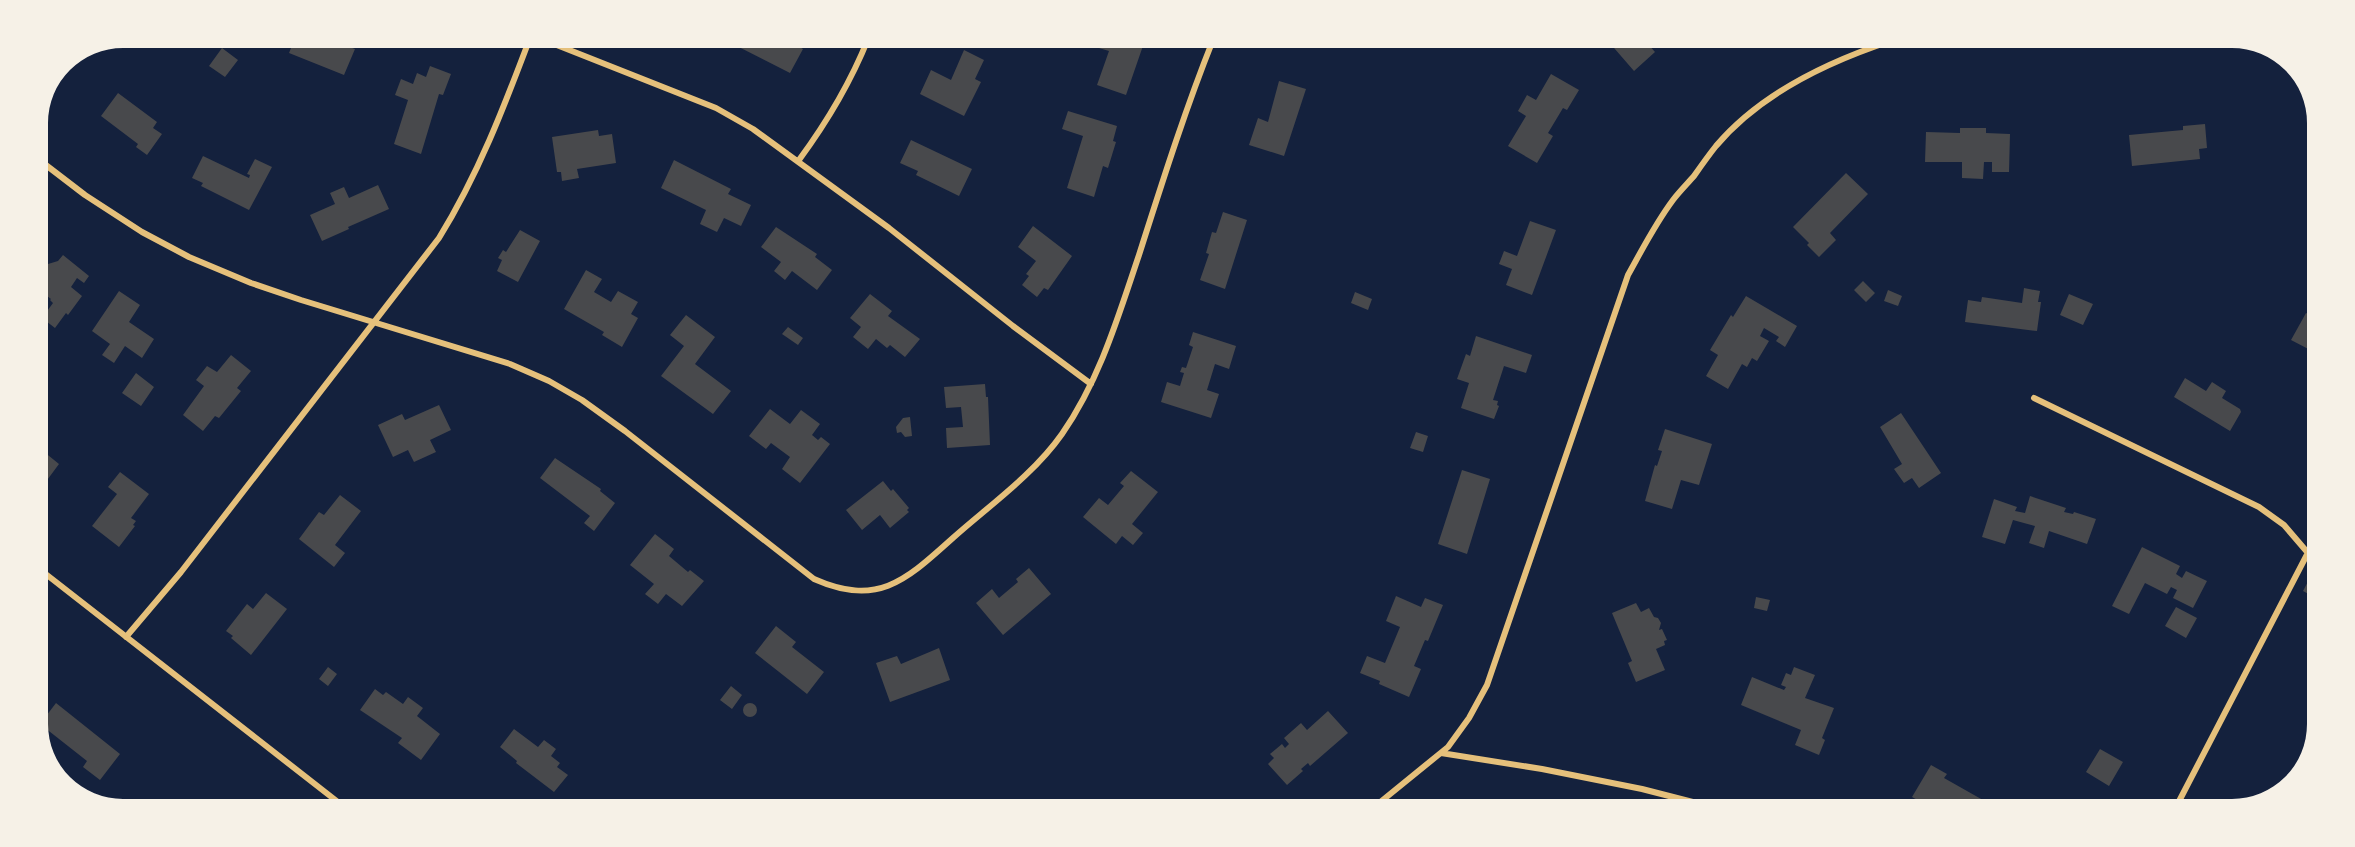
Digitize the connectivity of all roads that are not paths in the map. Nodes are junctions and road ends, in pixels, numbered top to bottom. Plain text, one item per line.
1 (526, 48) edge
2 (563, 48) edge
3 (864, 48) edge
4 (1210, 48) edge
5 (1869, 48) edge
6 (799, 160) junction
7 (48, 167) edge
8 (375, 322) junction
9 (1091, 384) junction
10 (2034, 398) dead end
11 (2307, 552) edge
12 (2307, 555) edge
13 (48, 576) edge
14 (126, 637) junction
15 (1441, 753) junction
16 (334, 799) edge
17 (1384, 799) edge
18 (1685, 799) edge
19 (2180, 799) edge

1 - 8 street
2 - 6 street
3 - 6 street
4 - 9 street
5 - 15 street
6 - 9 street
7 - 8 street
8 - 9 street
8 - 14 street
10 - 11 street
12 - 19 street
13 - 14 street
14 - 16 street
15 - 17 street
15 - 18 street

